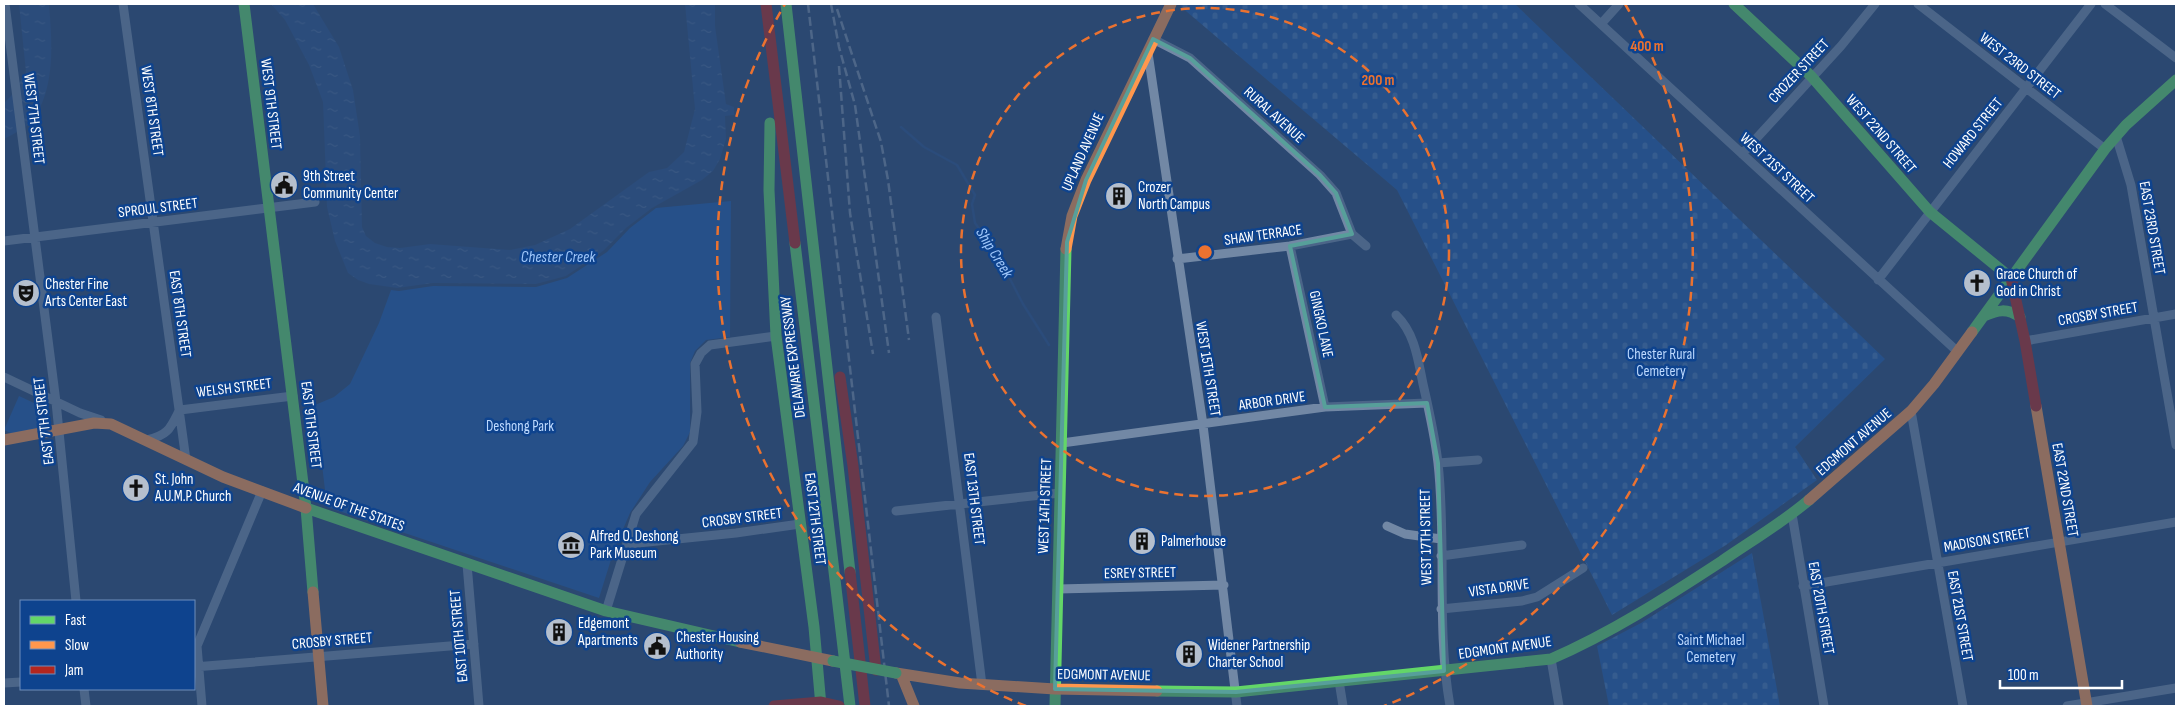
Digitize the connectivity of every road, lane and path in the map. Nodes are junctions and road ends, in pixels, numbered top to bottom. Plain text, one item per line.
1 (5, 4) edge
2 (123, 4) edge
3 (244, 4) edge
4 (786, 4) edge
5 (1171, 4) edge
6 (1579, 4) edge
7 (1619, 4) edge
8 (1734, 4) edge
9 (1875, 4) edge
10 (1918, 4) edge
11 (2090, 4) edge
12 (2104, 4) edge
13 (766, 7) edge
14 (1601, 24) junction
15 (1151, 45) junction
16 (2176, 58) edge
17 (1811, 76) junction
18 (2176, 80) edge
19 (2027, 89) junction
20 (799, 115) junction
21 (2116, 136) junction
22 (2106, 149) junction
23 (1742, 154) junction
24 (315, 202) dead end
25 (269, 208) junction
26 (1930, 212) junction
27 (153, 222) junction
28 (1352, 234) junction
29 (35, 237) junction
30 (4, 241) edge
31 (1290, 246) junction
32 (1366, 246) dead end
33 (1177, 259) junction
34 (2011, 278) junction
35 (1878, 280) junction
36 (2176, 314) edge
37 (1396, 315) dead end
38 (1984, 316) junction
39 (936, 317) dead end
40 (2020, 317) junction
41 (2154, 318) junction
42 (1064, 324) joint
43 (776, 336) junction
44 (2025, 341) junction
45 (1958, 352) junction
46 (4, 377) edge
47 (292, 396) junction
48 (56, 402) junction
49 (1427, 403) junction
50 (1325, 407) junction
51 (180, 410) junction
52 (1911, 411) junction
53 (111, 424) junction
54 (1203, 425) junction
55 (59, 431) junction
56 (5, 439) edge
57 (146, 440) junction
58 (1062, 443) junction
59 (2176, 445) edge
60 (186, 460) junction
61 (1478, 460) dead end
62 (1438, 463) junction
63 (262, 492) junction
64 (1060, 493) junction
65 (961, 503) junction
66 (306, 508) junction
67 (896, 511) dead end
68 (1792, 514) junction
69 (2176, 522) edge
70 (800, 524) junction
71 (1387, 526) dead end
72 (1441, 539) junction
73 (2059, 542) junction
74 (628, 544) junction
75 (1522, 545) dead end
76 (1441, 556) junction
77 (467, 564) junction
78 (1937, 565) junction
79 (1583, 568) dead end
80 (1224, 585) junction
81 (1803, 586) junction
82 (1058, 589) junction
83 (76, 600) edge
84 (1441, 609) junction
85 (606, 611) junction
86 (696, 633) joint
87 (474, 644) junction
88 (319, 656) junction
89 (817, 657) junction
90 (1551, 659) junction
91 (196, 666) edge
92 (876, 670) junction
93 (1444, 671) junction
94 (898, 674) junction
95 (1338, 681) junction
96 (20, 682) edge
97 (4, 683) edge
98 (982, 685) junction
99 (2176, 688) edge
100 (1055, 689) junction
101 (84, 690) edge
102 (1236, 692) junction
103 (821, 704) edge
104 (2086, 704) edge
105 (86, 706) edge
106 (202, 706) edge
107 (323, 706) edge
108 (479, 706) edge
109 (774, 706) edge
110 (839, 706) edge
111 (850, 706) edge
112 (866, 706) edge
113 (914, 706) edge
114 (1055, 706) edge
115 (1237, 706) edge
116 (1343, 706) edge
117 (1450, 706) edge
118 (1559, 706) edge
119 (1824, 706) edge
120 (1963, 706) edge
121 (2067, 706) edge

1 - 29 street, WEST 7TH STREET
2 - 27 street, WEST 8TH STREET
3 - 25 main road, WEST 9TH STREET
4 - 20 main road
5 - 15 main road, UPLAND AVENUE
6 - 14 street, WEST 21ST STREET
7 - 14 street
8 - 17 main road, WEST 22ND STREET
9 - 17 street, CROZER STREET
10 - 19 street, WEST 23RD STREET
11 - 19 street, HOWARD STREET
12 - 16 street
13 - 43 main road, EAST 12TH STREET
13 - 111 main road, DELAWARE EXPRESSWAY
14 - 23 street, WEST 21ST STREET
15 - 28 street, RURAL AVENUE
15 - 33 street, WEST 15TH STREET
15 - 42 main road, UPLAND AVENUE
17 - 23 street, CROZER STREET
17 - 26 main road, WEST 22ND STREET
18 - 21 main road, EDGMONT AVENUE
19 - 22 street, WEST 23RD STREET
19 - 26 street, HOWARD STREET
20 - 92 main road
20 - 112 main road
21 - 22 main road, EDGMONT AVENUE
21 - 41 street, EAST 23RD STREET
22 - 34 main road, EDGMONT AVENUE
23 - 35 street, WEST 21ST STREET
24 - 25 street, SPROUL STREET
25 - 27 street, SPROUL STREET
25 - 47 main road, EAST 9TH STREET
26 - 34 main road, WEST 22ND STREET
26 - 35 street, HOWARD STREET
27 - 29 street, SPROUL STREET
27 - 51 street, EAST 8TH STREET
28 - 31 street, SHAW TERRACE
28 - 32 street
29 - 30 street, SPROUL STREET
29 - 48 street, EAST 7TH STREET
31 - 33 street, SHAW TERRACE
31 - 50 street, GINGKO LANE
33 - 54 street, WEST 15TH STREET
34 - 38 main road, EDGMONT AVENUE
34 - 40 main road, EAST 22ND STREET
35 - 45 street, WEST 21ST STREET
36 - 41 street, CROSBY STREET
37 - 49 street, WEST 17TH STREET
38 - 40 main road
38 - 45 main road, EDGMONT AVENUE
39 - 65 street, EAST 13TH STREET
40 - 44 main road, EAST 22ND STREET
41 - 44 street, CROSBY STREET
41 - 59 street, EAST 23RD STREET
42 - 58 main road, WEST 14TH STREET
43 - 70 main road, EAST 12TH STREET
43 - 74 street
44 - 73 main road, EAST 22ND STREET
45 - 52 main road, EDGMONT AVENUE
46 - 48 street, AVENUE OF THE STATES
47 - 51 street, WELSH STREET
47 - 66 main road, EAST 9TH STREET
48 - 53 street, AVENUE OF THE STATES
48 - 55 street, EAST 7TH STREET
49 - 50 street, ARBOR DRIVE
49 - 62 street, WEST 17TH STREET
50 - 54 street, ARBOR DRIVE
51 - 57 street
51 - 60 street, EAST 8TH STREET
52 - 68 main road, EDGMONT AVENUE
52 - 78 street, EAST 21ST STREET
53 - 55 main road
53 - 57 main road, AVENUE OF THE STATES
54 - 58 street, ARBOR DRIVE
54 - 80 street, WEST 15TH STREET
55 - 56 main road
55 - 83 street, EAST 7TH STREET
57 - 60 main road, AVENUE OF THE STATES
58 - 64 main road, WEST 14TH STREET
60 - 63 main road, AVENUE OF THE STATES
61 - 62 street
62 - 72 street, WEST 17TH STREET
63 - 66 main road, AVENUE OF THE STATES
63 - 91 street
64 - 65 street
64 - 82 main road, WEST 14TH STREET
65 - 67 street
65 - 98 street, EAST 13TH STREET
66 - 77 main road, AVENUE OF THE STATES
66 - 88 main road, EAST 9TH STREET
68 - 81 street, EAST 20TH STREET
68 - 90 main road, EDGMONT AVENUE
69 - 73 street, MADISON STREET
70 - 74 street, CROSBY STREET
70 - 89 main road, EAST 12TH STREET
71 - 72 street
72 - 76 street, WEST 17TH STREET
73 - 78 street, MADISON STREET
73 - 104 main road, EAST 22ND STREET
74 - 85 street
75 - 76 street
76 - 84 street, WEST 17TH STREET
77 - 85 main road, AVENUE OF THE STATES
77 - 87 street, EAST 10TH STREET
78 - 81 street, MADISON STREET
78 - 120 street, EAST 21ST STREET
79 - 84 street, VISTA DRIVE
80 - 82 street, ESREY STREET
80 - 102 street, WEST 15TH STREET
81 - 119 street, EAST 20TH STREET
82 - 100 main road, WEST 14TH STREET
84 - 93 street, WEST 17TH STREET
85 - 86 main road, AVENUE OF THE STATES
86 - 89 main road, EDGMONT AVENUE
87 - 88 street, CROSBY STREET
87 - 108 street, EAST 10TH STREET
88 - 91 street, CROSBY STREET
88 - 107 main road, EAST 9TH STREET
89 - 92 main road, EDGMONT AVENUE, bridge
89 - 103 main road, EAST 12TH STREET
90 - 93 main road, EDGMONT AVENUE
90 - 118 street
91 - 106 street
92 - 94 main road, EDGMONT AVENUE, bridge
93 - 95 main road, EDGMONT AVENUE
93 - 117 street, WEST 17TH STREET
94 - 98 main road, EDGMONT AVENUE
94 - 113 main road
95 - 102 main road, EDGMONT AVENUE
95 - 116 street
96 - 97 street
98 - 100 main road, EDGMONT AVENUE
99 - 104 street
100 - 102 main road, EDGMONT AVENUE
100 - 114 main road, WEST 14TH STREET
101 - 105 street
102 - 115 street, WEST 15TH STREET
103 - 109 main road
103 - 110 main road
104 - 121 street

